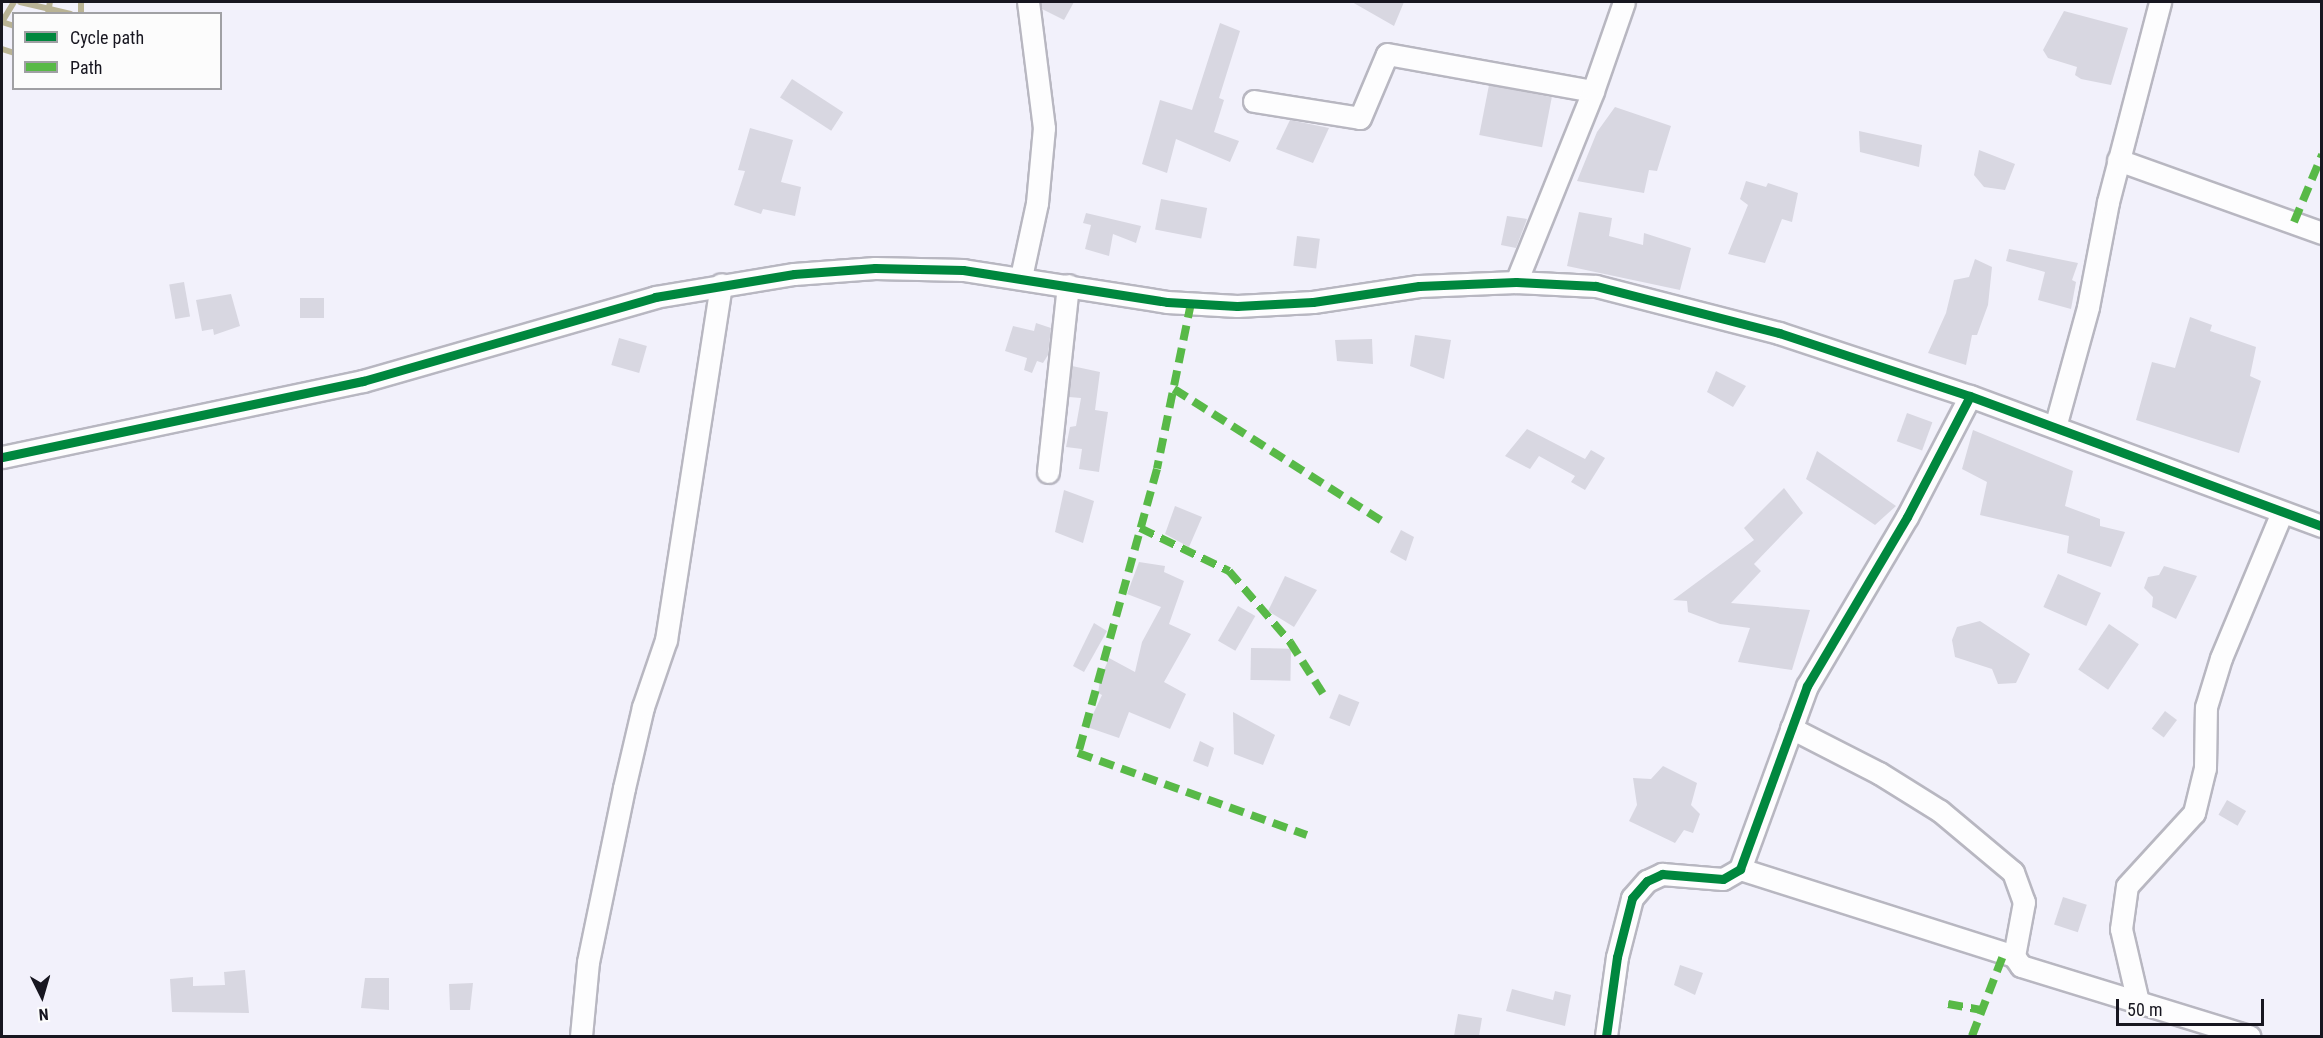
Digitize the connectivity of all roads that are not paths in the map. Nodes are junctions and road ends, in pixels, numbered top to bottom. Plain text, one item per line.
1 (1028, 2) edge
2 (1624, 2) edge
3 (2160, 2) edge
4 (1593, 91) junction
5 (1254, 100) dead end
6 (2118, 160) junction
7 (2322, 233) edge
8 (1021, 277) junction
9 (1516, 282) junction
10 (720, 284) junction
11 (1068, 285) junction
12 (1970, 396) junction
13 (2055, 427) junction
14 (2, 457) edge
15 (1048, 472) dead end
16 (2282, 512) junction
17 (2322, 526) edge
18 (1791, 728) junction
19 (1740, 869) junction
20 (2014, 956) junction
21 (2138, 1002) junction
22 (581, 1036) edge
23 (1606, 1036) edge
24 (2250, 1036) edge

1 - 8 street
2 - 4 street
3 - 6 street
4 - 5 street
4 - 9 street
6 - 7 street
6 - 13 street
8 - 10 street
8 - 11 street
9 - 11 street
9 - 12 street
10 - 14 street
10 - 22 street
11 - 15 street
12 - 13 street
12 - 18 street
13 - 16 street
16 - 17 street
16 - 21 street
18 - 19 street
18 - 20 street
19 - 20 street
19 - 23 street
20 - 21 street
21 - 24 street

